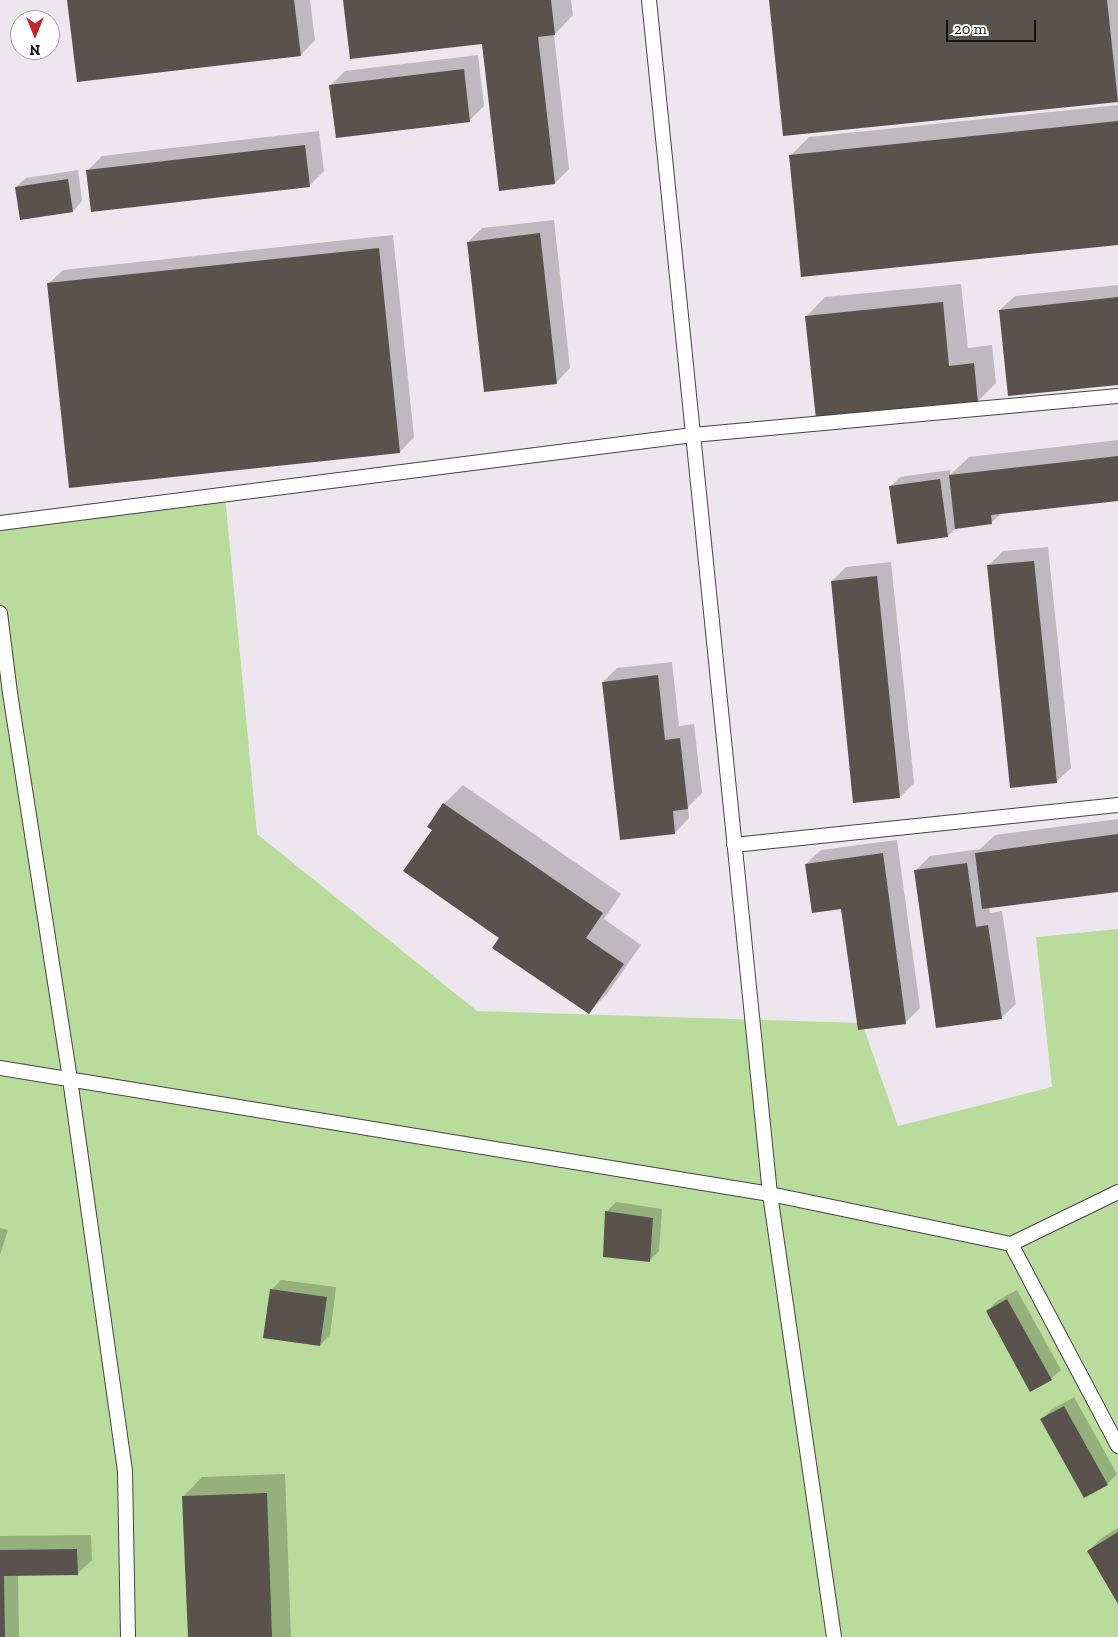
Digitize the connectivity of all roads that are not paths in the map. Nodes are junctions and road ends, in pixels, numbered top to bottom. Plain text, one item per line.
1 (649, 0) edge
2 (1118, 396) edge
3 (693, 435) junction
4 (0, 523) edge
5 (0, 613) edge
6 (1118, 805) edge
7 (734, 845) junction
8 (0, 1068) edge
9 (70, 1079) junction
10 (1118, 1192) edge
11 (770, 1194) junction
12 (1011, 1244) junction
13 (1118, 1446) edge
14 (128, 1637) edge
15 (834, 1637) edge

1 - 3 lane
2 - 3 lane
3 - 4 lane
3 - 7 lane
5 - 9 lane
6 - 7 lane
7 - 11 lane
8 - 9 lane
9 - 11 lane
9 - 14 lane
10 - 12 lane
11 - 12 lane
11 - 15 lane
12 - 13 lane

